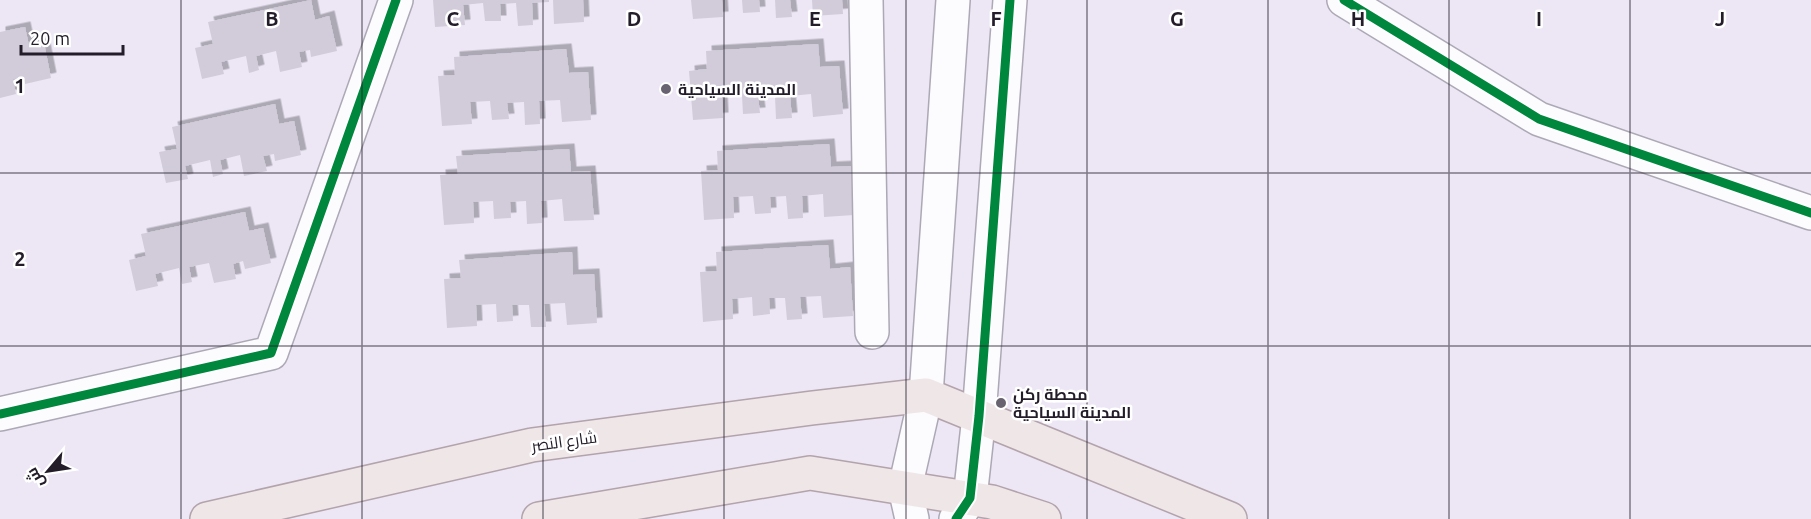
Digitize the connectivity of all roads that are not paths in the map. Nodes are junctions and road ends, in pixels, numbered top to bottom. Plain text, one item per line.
1 (396, 0) edge
2 (866, 0) edge
3 (953, 0) edge
4 (1010, 0) edge
5 (1344, 0) edge
6 (1811, 213) edge
7 (872, 332) dead end
8 (926, 395) junction
9 (0, 414) edge
10 (979, 416) junction
11 (909, 503) edge
12 (963, 509) edge
13 (207, 519) edge
14 (539, 519) edge
15 (1044, 519) edge
16 (1230, 519) edge

1 - 9 street
2 - 7 street
3 - 8 street
4 - 10 street
5 - 6 street
8 - 10 main road
8 - 11 street
8 - 13 main road, شارع النصر
10 - 12 street
10 - 16 main road
11 - 12 main road
11 - 14 main road
12 - 15 main road

